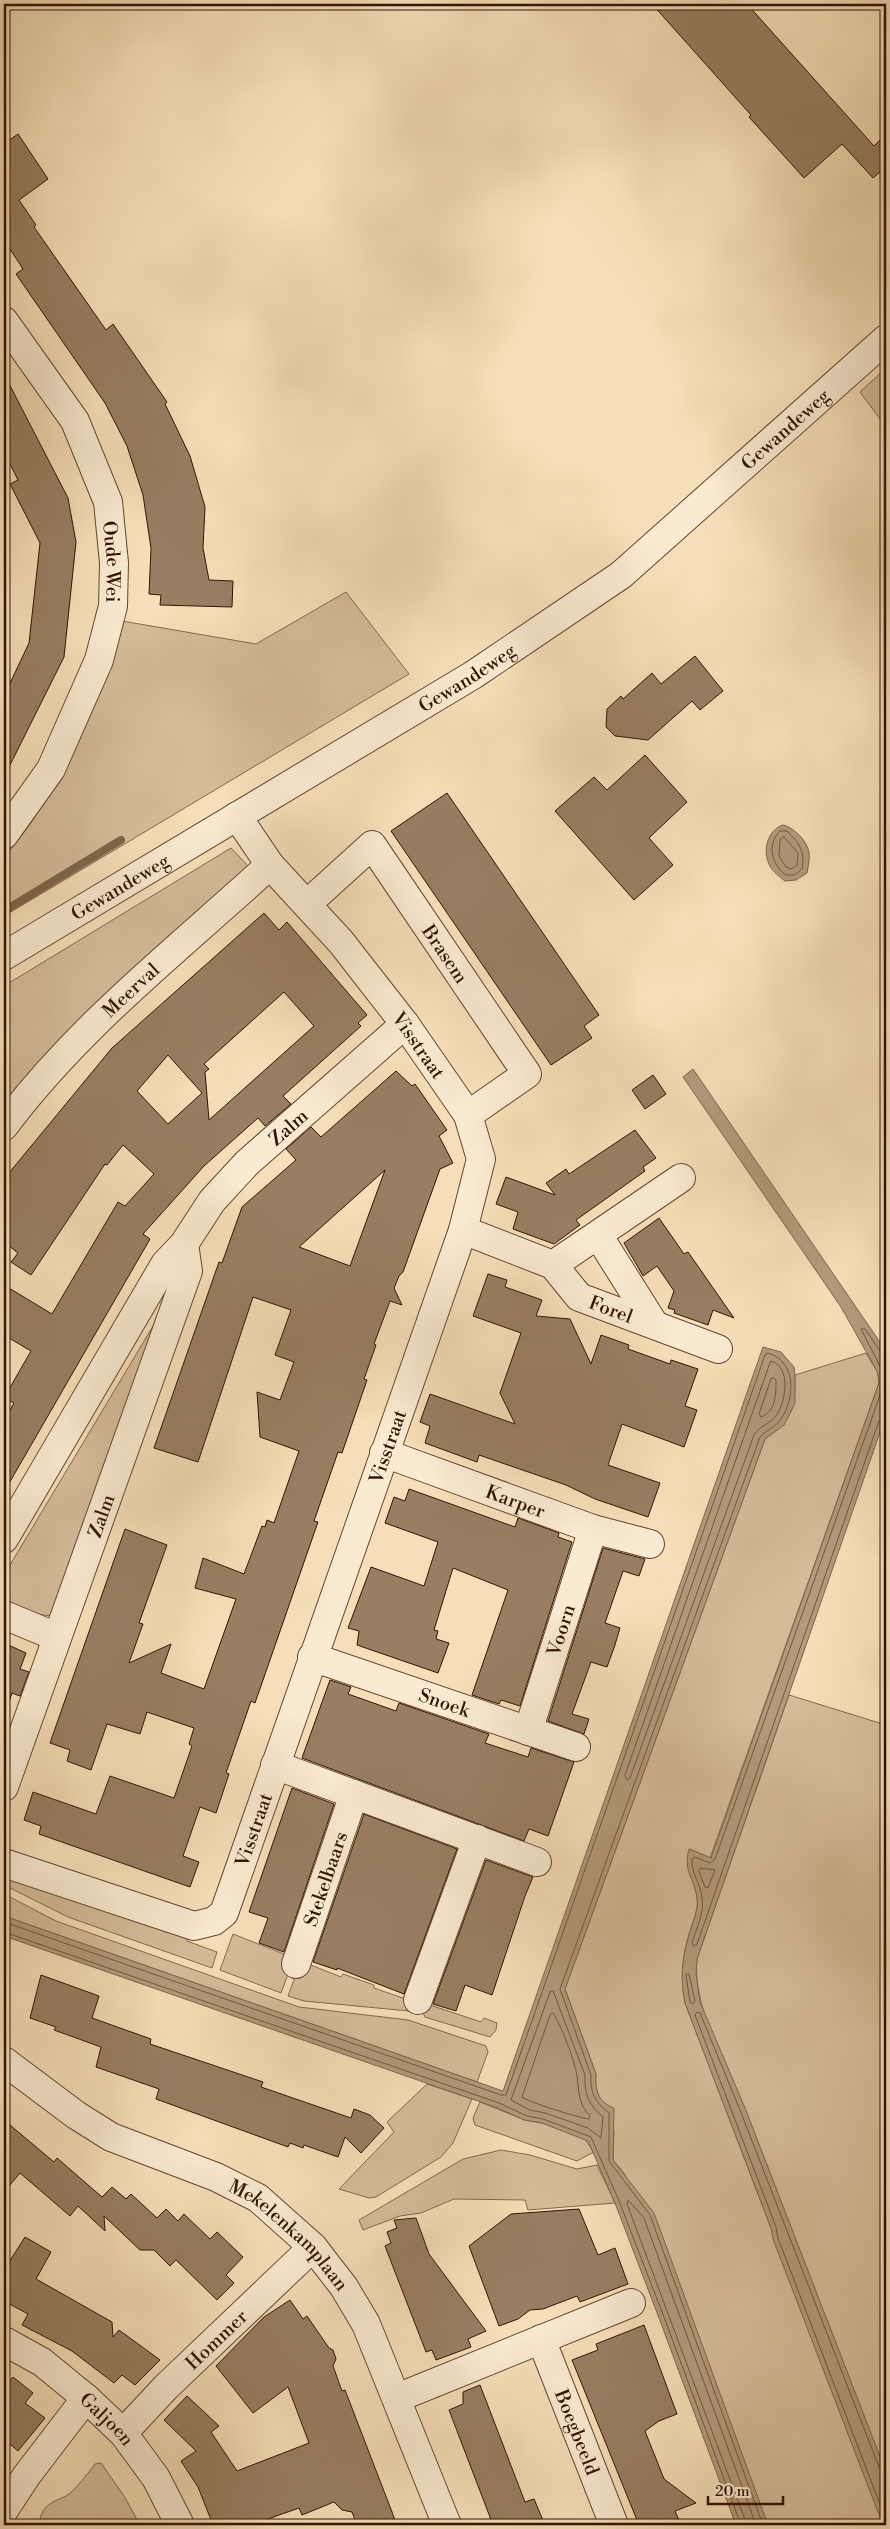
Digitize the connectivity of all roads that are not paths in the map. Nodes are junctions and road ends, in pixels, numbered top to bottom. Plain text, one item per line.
1 (4, 321) edge
2 (886, 339) edge
3 (237, 816) junction
4 (8, 819) edge
5 (270, 865) junction
6 (307, 904) junction
7 (4, 956) edge
8 (405, 1024) junction
9 (468, 1115) junction
10 (4, 1126) edge
11 (681, 1178) dead end
12 (463, 1230) junction
13 (598, 1235) junction
14 (184, 1244) junction
15 (553, 1265) junction
16 (654, 1324) junction
17 (718, 1349) dead end
18 (384, 1453) junction
19 (593, 1529) junction
20 (4, 1539) edge
21 (650, 1544) dead end
22 (4, 1615) edge
23 (57, 1637) junction
24 (312, 1657) junction
25 (528, 1731) junction
26 (576, 1747) dead end
27 (275, 1765) junction
28 (4, 1787) edge
29 (354, 1794) junction
30 (477, 1839) junction
31 (537, 1862) dead end
32 (4, 1863) edge
33 (296, 1964) dead end
34 (418, 2000) dead end
35 (4, 2061) edge
36 (313, 2248) junction
37 (631, 2303) dead end
38 (541, 2339) junction
39 (4, 2341) edge
40 (86, 2398) junction
41 (397, 2398) junction
42 (123, 2434) junction
43 (4, 2510) edge
44 (180, 2525) edge
45 (447, 2525) edge
46 (614, 2525) edge

1 - 4 street, Oude Wei
2 - 3 street, Gewandeweg
3 - 5 street, Visstraat
3 - 7 street, Gewandeweg
5 - 6 street, Visstraat
5 - 10 street, Meerval
6 - 8 street, Visstraat
6 - 9 street, Brasem
8 - 9 street, Visstraat
8 - 14 street, Zalm
9 - 12 street, Visstraat
11 - 13 street
12 - 15 street, Forel
12 - 18 street, Visstraat
13 - 15 street
13 - 16 street, Forel
14 - 20 street, Zalm
14 - 23 street, Zalm
15 - 16 street, Forel
16 - 17 street, Forel
18 - 19 street, Karper
18 - 24 street, Visstraat
19 - 21 street, Karper
19 - 25 street, Voorn
22 - 23 street
23 - 28 street, Zalm
24 - 25 street, Snoek
24 - 27 street, Visstraat
25 - 26 street, Snoek
27 - 29 street
27 - 32 street, Visstraat
29 - 30 street
29 - 33 street, Stekelbaars
30 - 31 street
30 - 34 street
35 - 36 street, Mekelenkamplaan
36 - 41 street, Mekelenkamplaan
36 - 42 street, Hommer
37 - 38 street
38 - 41 street
38 - 46 street, Boegbeeld
39 - 40 street, Galjoen
40 - 42 street, Galjoen
40 - 43 street
41 - 45 street, Mekelenkamplaan
42 - 44 street, Galjoen

